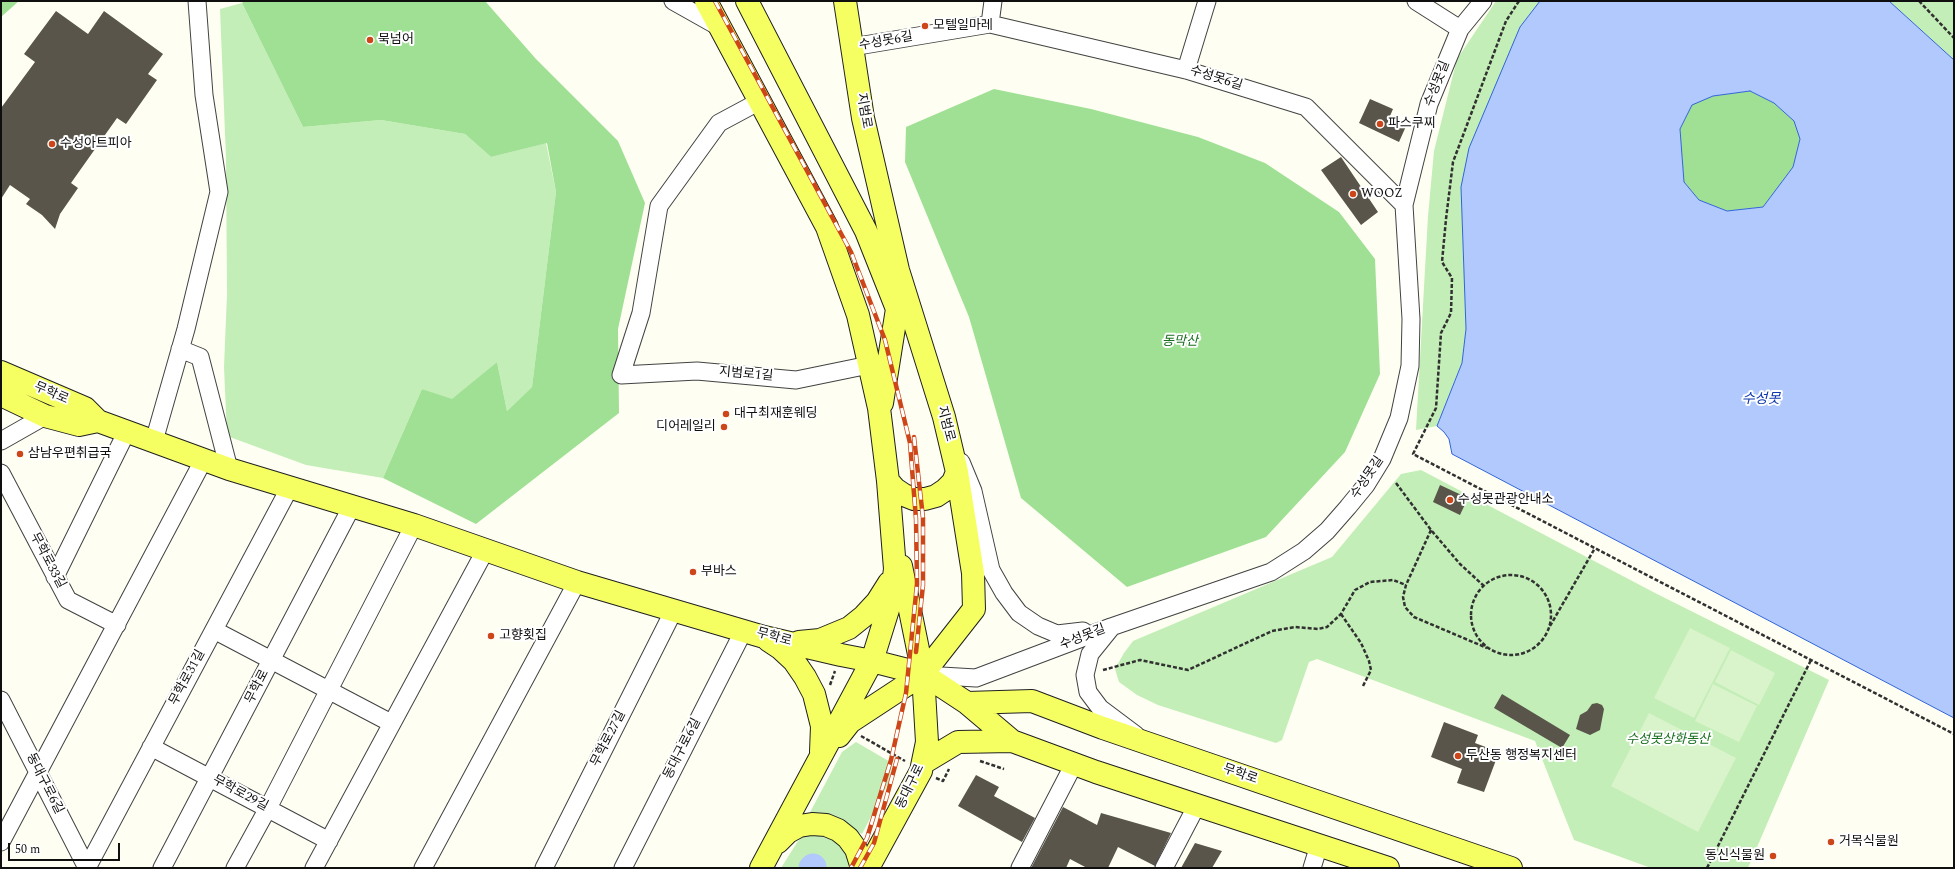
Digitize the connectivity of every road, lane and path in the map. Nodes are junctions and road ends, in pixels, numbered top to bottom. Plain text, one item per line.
1 (197, 1) edge
2 (673, 1) edge
3 (706, 1) edge
4 (746, 1) edge
5 (845, 1) edge
6 (993, 1) edge
7 (1207, 1) edge
8 (1416, 1) edge
9 (1483, 1) edge
10 (1519, 1) edge
11 (1919, 1) edge
12 (990, 24) junction
13 (721, 28) junction
14 (1460, 29) junction
15 (1954, 38) edge
16 (852, 47) junction
17 (1186, 70) junction
18 (760, 101) junction
19 (1404, 205) junction
20 (180, 349) junction
21 (869, 365) junction
22 (1, 372) edge
23 (1, 396) edge
24 (46, 416) junction
25 (880, 417) junction
26 (944, 417) junction
27 (98, 421) junction
28 (127, 431) junction
29 (1, 441) edge
30 (154, 441) junction
31 (204, 460) junction
32 (229, 469) junction
33 (958, 472) junction
34 (1, 473) edge
35 (888, 480) junction
36 (1396, 483) dead end
37 (290, 487) junction
38 (352, 506) junction
39 (890, 512) junction
40 (414, 525) junction
41 (1431, 530) junction
42 (1595, 548) junction
43 (485, 551) junction
44 (895, 569) junction
45 (55, 577) junction
46 (577, 582) junction
47 (1406, 586) junction
48 (1484, 586) junction
49 (674, 610) junction
50 (1341, 614) junction
51 (117, 625) junction
52 (1111, 627) junction
53 (1549, 628) junction
54 (214, 630) junction
55 (744, 630) junction
56 (764, 637) junction
57 (789, 642) junction
58 (1494, 651) junction
59 (272, 660) junction
60 (1811, 660) junction
61 (872, 661) junction
62 (1102, 670) dead end
63 (923, 674) junction
64 (1363, 686) dead end
65 (329, 690) junction
66 (1, 700) edge
67 (967, 703) junction
68 (391, 723) junction
69 (1954, 734) edge
70 (1012, 741) junction
71 (1148, 744) junction
72 (151, 747) junction
73 (821, 759) junction
74 (977, 760) dead end
75 (923, 763) junction
76 (1074, 764) junction
77 (952, 765) dead end
78 (1004, 769) dead end
79 (38, 774) junction
80 (211, 778) junction
81 (943, 781) dead end
82 (1197, 805) junction
83 (268, 808) junction
84 (329, 841) junction
85 (1, 842) edge
86 (1319, 845) junction
87 (773, 848) junction
88 (318, 867) edge
89 (87, 868) edge
90 (162, 868) edge
91 (235, 868) edge
92 (423, 868) edge
93 (544, 868) edge
94 (623, 868) edge
95 (761, 868) edge
96 (862, 868) edge
97 (868, 868) edge
98 (1020, 868) edge
99 (1164, 868) edge
100 (1312, 868) edge
101 (1388, 868) edge
102 (1511, 868) edge
103 (1707, 868) edge

1 - 20 street
2 - 13 street
3 - 13 main road
4 - 25 main road
5 - 16 main road, 지범로
6 - 12 street
7 - 17 street
8 - 14 street
9 - 14 street, 수성못길
10 - 42 path
11 - 15 path
12 - 16 street, 수성못6길
12 - 17 street, 수성못6길
13 - 18 main road
14 - 19 street, 수성못길
16 - 26 main road, 지범로
17 - 19 street, 수성못6길
18 - 21 main road
18 - 21 street, 지범로1길
19 - 52 street, 수성못길
20 - 30 street
20 - 32 street
21 - 25 main road
22 - 27 main road, 무학로
23 - 24 main road, 무학로
24 - 27 main road, 무학로
24 - 29 street
25 - 35 main road
26 - 33 main road, 지범로
26 - 52 street
27 - 28 main road, 무학로
28 - 30 main road, 무학로
28 - 45 street
30 - 31 main road, 무학로
31 - 32 main road, 무학로
31 - 51 street
32 - 37 main road, 무학로
33 - 35 main road
33 - 63 main road, 지범로
34 - 45 street, 무학로33길
35 - 39 main road
36 - 41 path
37 - 38 main road, 무학로
37 - 54 street, 무학로31길
38 - 40 main road, 무학로
38 - 59 street, 무학로
39 - 44 main road
39 - 63 main road
40 - 43 main road, 무학로
40 - 65 street
41 - 47 path
41 - 48 path
42 - 53 path
42 - 60 path
43 - 46 main road, 무학로
43 - 68 street
44 - 57 main road
44 - 61 main road
45 - 51 street, 무학로33길
46 - 49 main road, 무학로
46 - 92 street
47 - 50 path
47 - 58 path
48 - 53 path
48 - 58 path
49 - 55 main road, 무학로
49 - 93 street, 무학로27길
50 - 62 path
50 - 64 path
51 - 79 street
52 - 63 street, 수성못길
52 - 71 street
53 - 58 path
54 - 59 street
54 - 72 street, 무학로31길
55 - 56 main road, 무학로
55 - 94 street, 동대구로6길
56 - 57 main road, 무학로
56 - 73 main road
57 - 61 main road, 무학로
59 - 65 street
59 - 80 street, 무학로
60 - 69 path
60 - 103 path
61 - 63 main road, 무학로
61 - 73 main road
63 - 67 main road, 무학로
63 - 73 main road, 지범로
63 - 75 main road, 동대구로
65 - 68 street
65 - 83 street
66 - 79 street, 동대구로6길
67 - 70 main road, 무학로
67 - 71 main road, 무학로
68 - 84 street
70 - 75 main road
70 - 76 main road, 무학로
71 - 102 main road, 무학로
72 - 80 street, 무학로29길
72 - 89 street, 무학로31길
73 - 87 main road
74 - 78 path
75 - 97 main road, 동대구로
76 - 82 main road, 무학로
76 - 98 street
77 - 81 path
79 - 85 street
79 - 89 street, 동대구로6길
80 - 83 street, 무학로29길
80 - 90 street, 무학로
82 - 86 main road, 무학로
82 - 99 street
83 - 84 street, 무학로29길
83 - 91 street
84 - 88 street
86 - 100 street
86 - 101 main road, 무학로
87 - 95 main road
87 - 96 main road

